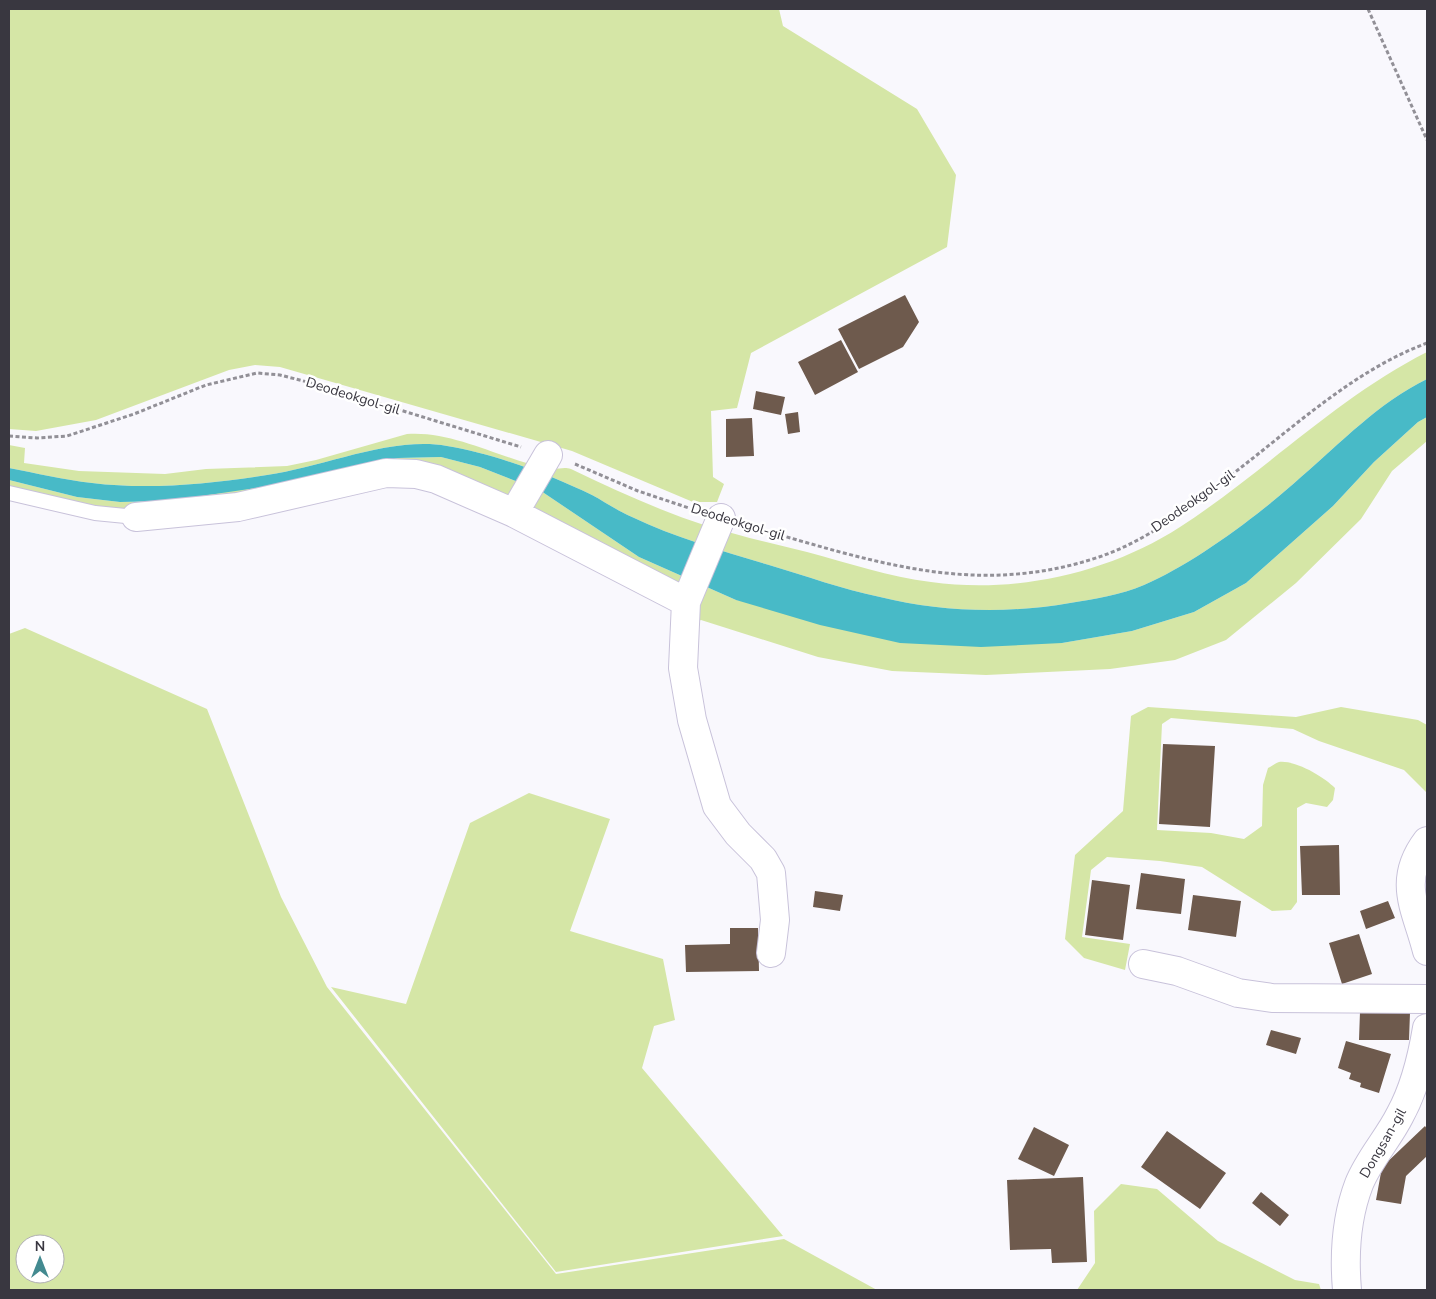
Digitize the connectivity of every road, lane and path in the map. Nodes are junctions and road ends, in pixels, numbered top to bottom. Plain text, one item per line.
1 (1368, 9) edge
2 (1427, 140) edge
3 (1427, 343) edge
4 (9, 436) edge
5 (545, 460) junction
6 (9, 493) edge
7 (516, 508) junction
8 (136, 517) joint
9 (718, 523) junction
10 (687, 597) junction
11 (1427, 841) edge
12 (1427, 951) edge
13 (772, 953) dead end
14 (1143, 964) dead end
15 (1427, 999) edge
16 (1427, 1028) edge
17 (1347, 1290) edge

1 - 2 path
3 - 9 path, Deodeokgol-gil
4 - 5 path, Deodeokgol-gil
5 - 7 street
5 - 9 path, Deodeokgol-gil
6 - 8 lane
7 - 8 street
7 - 10 street
9 - 10 street
10 - 13 street
11 - 12 street
14 - 15 street
16 - 17 street, Dongsan-gil

